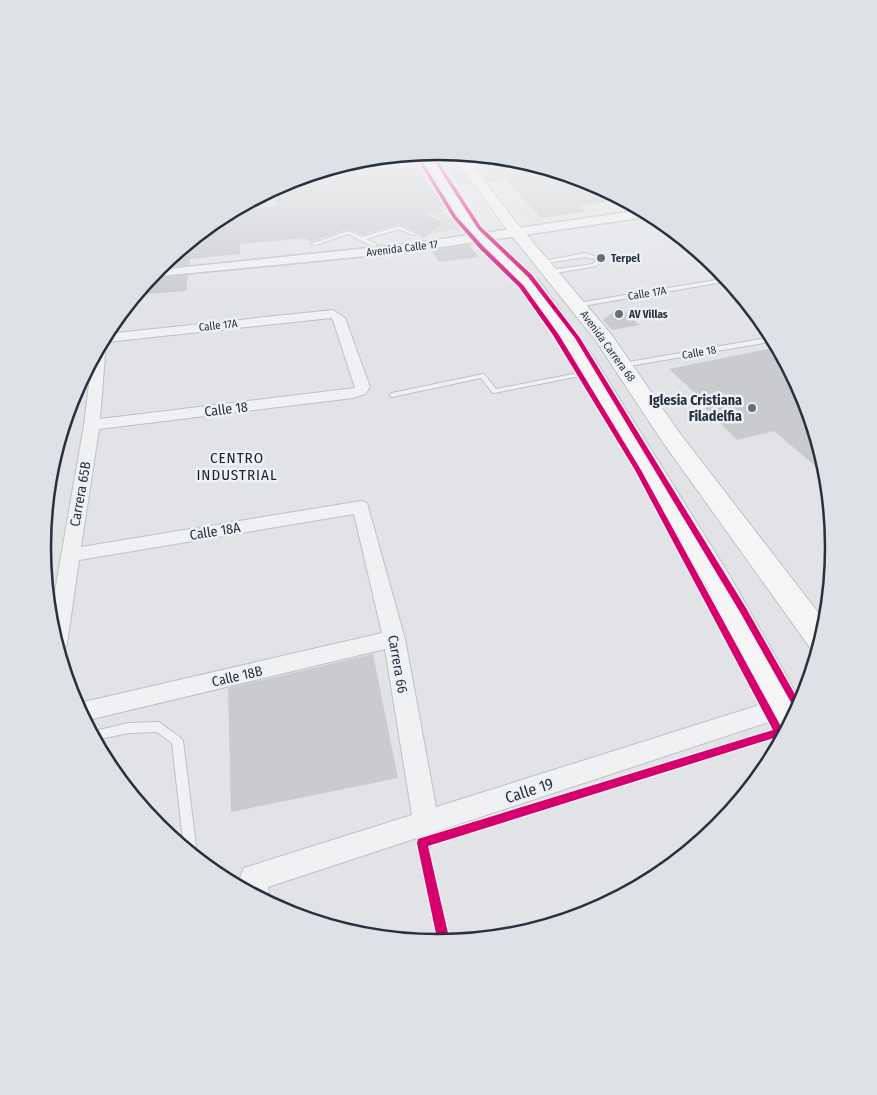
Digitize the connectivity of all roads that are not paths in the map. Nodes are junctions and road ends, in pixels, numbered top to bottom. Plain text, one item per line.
1 (457, 204) edge
2 (501, 204) edge
3 (629, 211) edge
4 (636, 214) edge
5 (520, 226) junction
6 (415, 234) dead end
7 (475, 234) junction
8 (368, 242) junction
9 (321, 251) junction
10 (592, 256) dead end
11 (598, 261) dead end
12 (173, 266) edge
13 (545, 267) junction
14 (167, 272) edge
15 (716, 282) dead end
16 (577, 305) junction
17 (114, 337) edge
18 (765, 340) edge
19 (99, 361) edge
20 (623, 365) junction
21 (593, 372) junction
22 (360, 391) joint
23 (392, 395) dead end
24 (92, 425) junction
25 (361, 507) joint
26 (70, 555) junction
27 (59, 624) edge
28 (816, 632) edge
29 (394, 639) junction
30 (792, 706) edge
31 (87, 710) edge
32 (789, 711) edge
33 (99, 734) edge
34 (426, 823) junction
35 (190, 844) edge
36 (255, 887) edge

1 - 7 main road, Avenida Carrera 68
2 - 5 main road, Avenida Carrera 68
3 - 5 street, Avenida Calle 17
4 - 5 street, Avenida Calle 17
5 - 7 street, Avenida Calle 17
5 - 13 main road, Avenida Carrera 68
6 - 8 lane
7 - 8 street, Avenida Calle 17
7 - 9 street, Avenida Calle 17
7 - 21 main road, Avenida Carrera 68
8 - 9 street, Avenida Calle 17
9 - 12 street, Avenida Calle 17
9 - 14 street, Avenida Calle 17
10 - 13 lane
11 - 13 lane
13 - 16 main road, Avenida Carrera 68
15 - 16 lane, Calle 17A
16 - 20 main road, Avenida Carrera 68
17 - 22 street, Calle 17A
18 - 20 lane, Calle 18
19 - 24 street, Carrera 65B
20 - 28 main road, Avenida Carrera 68
21 - 23 lane
21 - 30 main road, Avenida Carrera 68
22 - 24 street, Calle 18
24 - 26 street, Carrera 65B
25 - 26 street, Calle 18A
25 - 29 street, Carrera 66
26 - 27 street, Carrera 65B
29 - 31 street, Calle 18B
29 - 34 street, Carrera 66
32 - 34 street, Calle 19
33 - 35 lane
34 - 36 street, Calle 19

